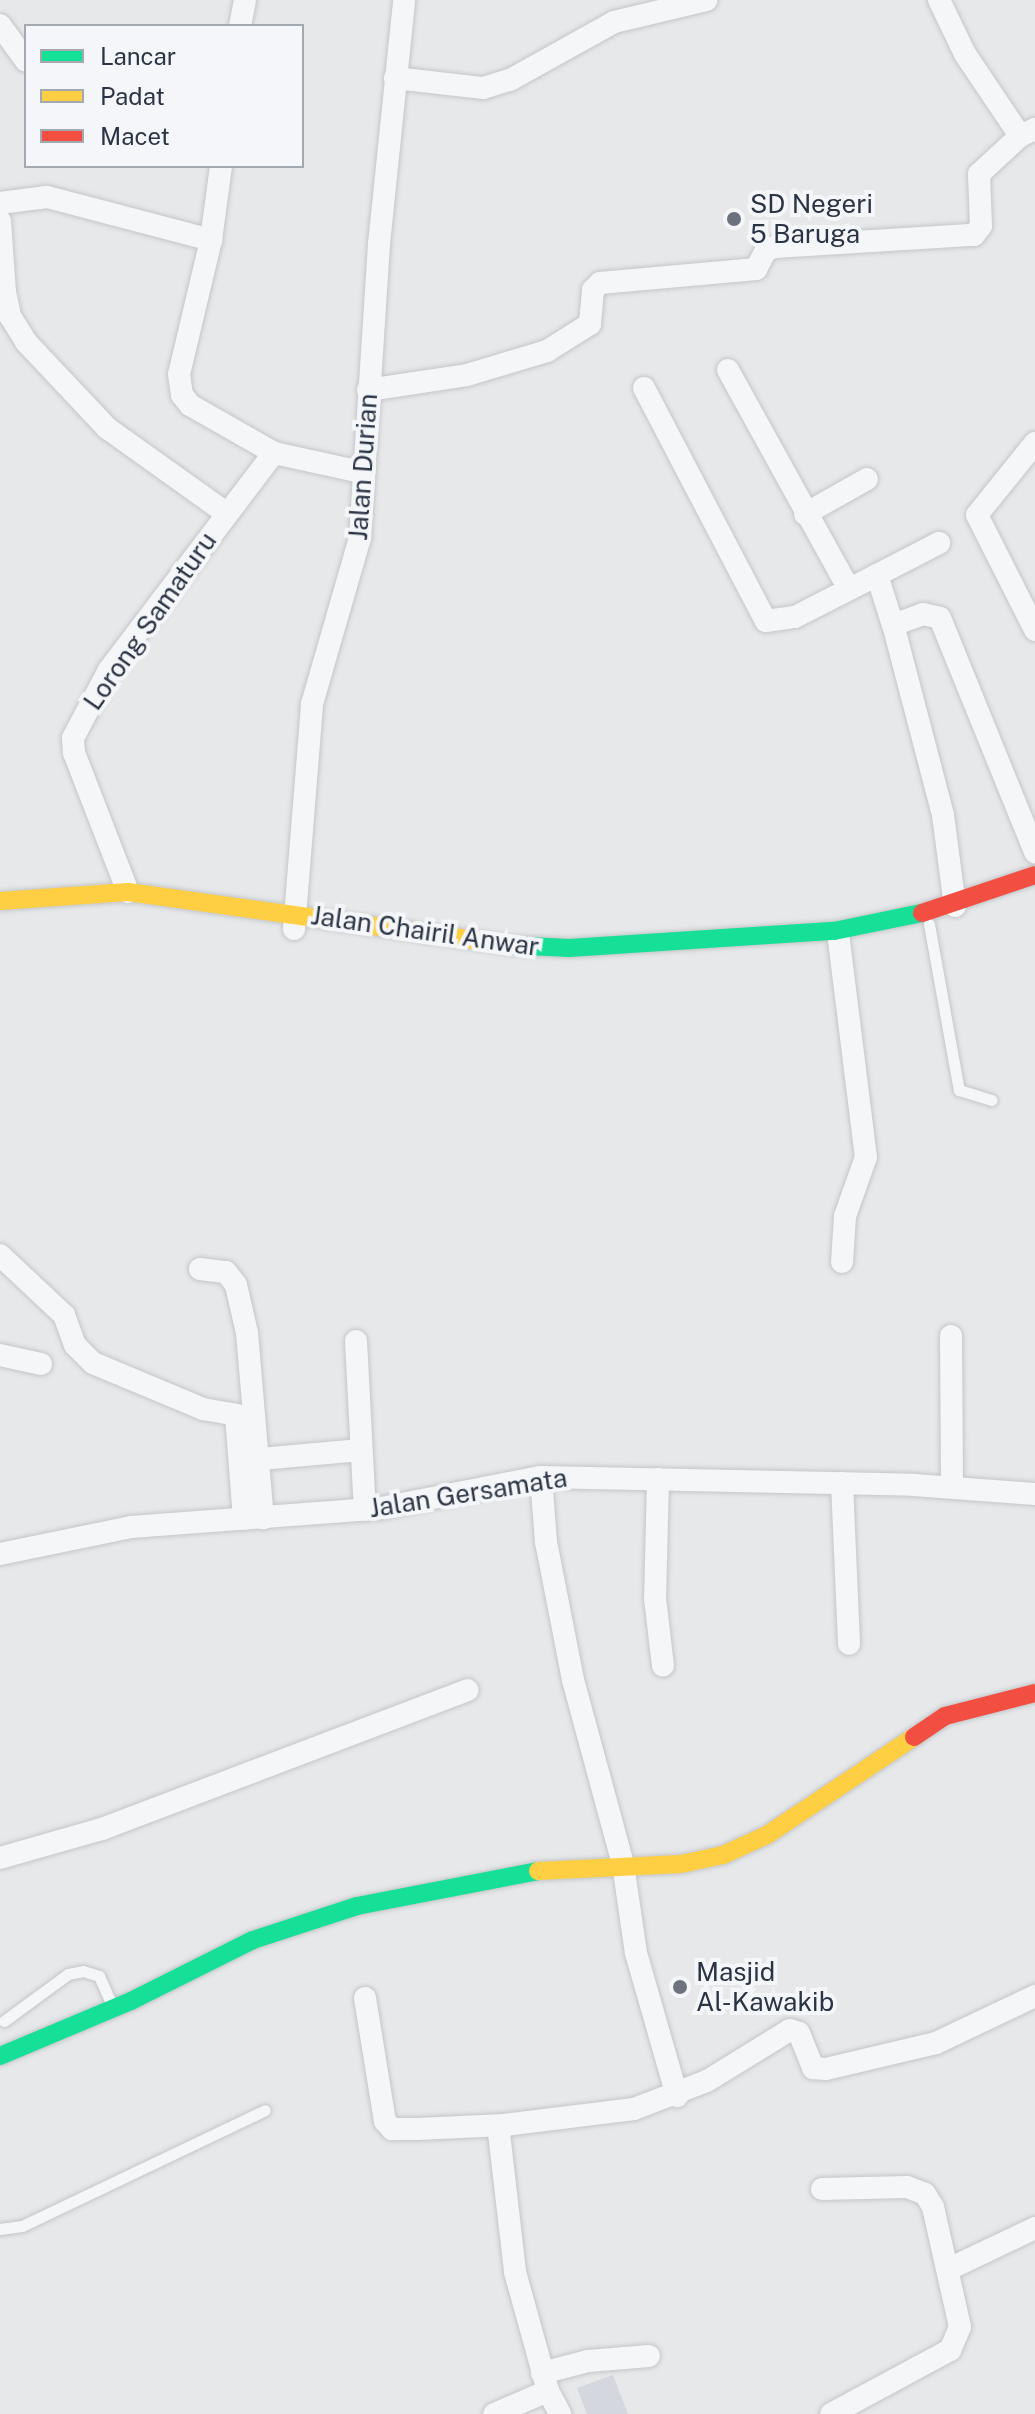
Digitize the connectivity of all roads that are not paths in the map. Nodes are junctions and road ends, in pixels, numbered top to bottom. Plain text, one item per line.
1 (245, 0) edge
2 (404, 0) edge
3 (706, 0) edge
4 (939, 0) edge
5 (240, 24) edge
6 (0, 25) edge
7 (24, 58) edge
8 (395, 78) junction
9 (1027, 132) edge
10 (221, 168) edge
11 (0, 203) edge
12 (0, 221) edge
13 (211, 240) junction
14 (2, 293) edge
15 (728, 370) dead end
16 (644, 388) dead end
17 (368, 390) junction
18 (1035, 443) edge
19 (274, 453) junction
20 (361, 472) junction
21 (867, 479) dead end
22 (226, 513) junction
23 (805, 514) junction
24 (939, 543) dead end
25 (877, 575) junction
26 (849, 589) junction
27 (893, 625) junction
28 (1035, 630) edge
29 (1035, 852) edge
30 (1035, 875) edge
31 (1035, 889) edge
32 (128, 892) junction
33 (0, 901) edge
34 (955, 906) junction
35 (0, 911) edge
36 (293, 921) junction
37 (929, 924) junction
38 (839, 941) junction
39 (992, 1100) dead end
40 (0, 1255) edge
41 (842, 1262) dead end
42 (200, 1269) dead end
43 (951, 1336) dead end
44 (356, 1341) dead end
45 (0, 1355) edge
46 (41, 1364) dead end
47 (245, 1415) junction
48 (361, 1450) junction
49 (260, 1459) junction
50 (541, 1477) junction
51 (658, 1479) junction
52 (842, 1483) junction
53 (952, 1487) junction
54 (1035, 1494) edge
55 (365, 1510) junction
56 (254, 1518) junction
57 (0, 1554) edge
58 (849, 1644) dead end
59 (663, 1666) dead end
60 (467, 1690) dead end
61 (1035, 1693) edge
62 (0, 1858) edge
63 (623, 1864) junction
64 (1035, 1996) edge
65 (365, 1998) dead end
66 (113, 2008) junction
67 (4, 2021) dead end
68 (0, 2056) edge
69 (677, 2096) junction
70 (265, 2110) dead end
71 (504, 2125) junction
72 (822, 2189) dead end
73 (1035, 2228) edge
74 (0, 2229) edge
75 (949, 2269) junction
76 (649, 2356) dead end
77 (545, 2382) junction
78 (494, 2414) edge
79 (560, 2414) edge
80 (831, 2414) edge

1 - 5 street
2 - 8 street, Jalan Durian
3 - 8 street
4 - 9 street
6 - 7 street
8 - 17 street, Jalan Durian
9 - 17 street
10 - 13 street
11 - 13 street
12 - 14 street
13 - 19 street
14 - 22 street
15 - 23 street
16 - 26 street
17 - 20 street, Jalan Durian
18 - 28 street
19 - 20 street
19 - 22 street, Lorong Samaturu
20 - 36 street, Jalan Durian
21 - 23 street
22 - 32 street, Lorong Samaturu
23 - 26 street
24 - 25 street
25 - 26 street
25 - 27 street
27 - 29 street
27 - 34 street
30 - 34 main road, Jalan Chairil Anwar
31 - 37 main road, Jalan Chairil Anwar
32 - 33 main road, Jalan Chairil Anwar
32 - 36 main road, Jalan Chairil Anwar
34 - 36 main road, Jalan Chairil Anwar
35 - 36 main road, Jalan Chairil Anwar
36 - 38 main road, Jalan Chairil Anwar
37 - 38 main road, Jalan Chairil Anwar
37 - 39 lane
38 - 41 street
40 - 47 street
42 - 47 street
43 - 53 street
44 - 48 street
45 - 46 street
47 - 49 street
47 - 56 street
48 - 49 street
48 - 55 street
49 - 56 street
50 - 51 street, Jalan Gersamata
50 - 55 street, Jalan Gersamata
50 - 63 street
51 - 52 street, Jalan Gersamata
51 - 59 street
52 - 53 street, Jalan Gersamata
52 - 58 street
53 - 54 street, Jalan Gersamata
55 - 56 street, Jalan Gersamata
56 - 57 street, Jalan Gersamata
60 - 62 street
61 - 63 main road
63 - 66 main road
63 - 69 street
64 - 69 street
65 - 71 street
66 - 67 lane
66 - 68 main road
69 - 71 street
70 - 74 lane
71 - 77 street
72 - 75 street
73 - 75 street
75 - 80 street
76 - 77 street
77 - 78 street
77 - 79 street

